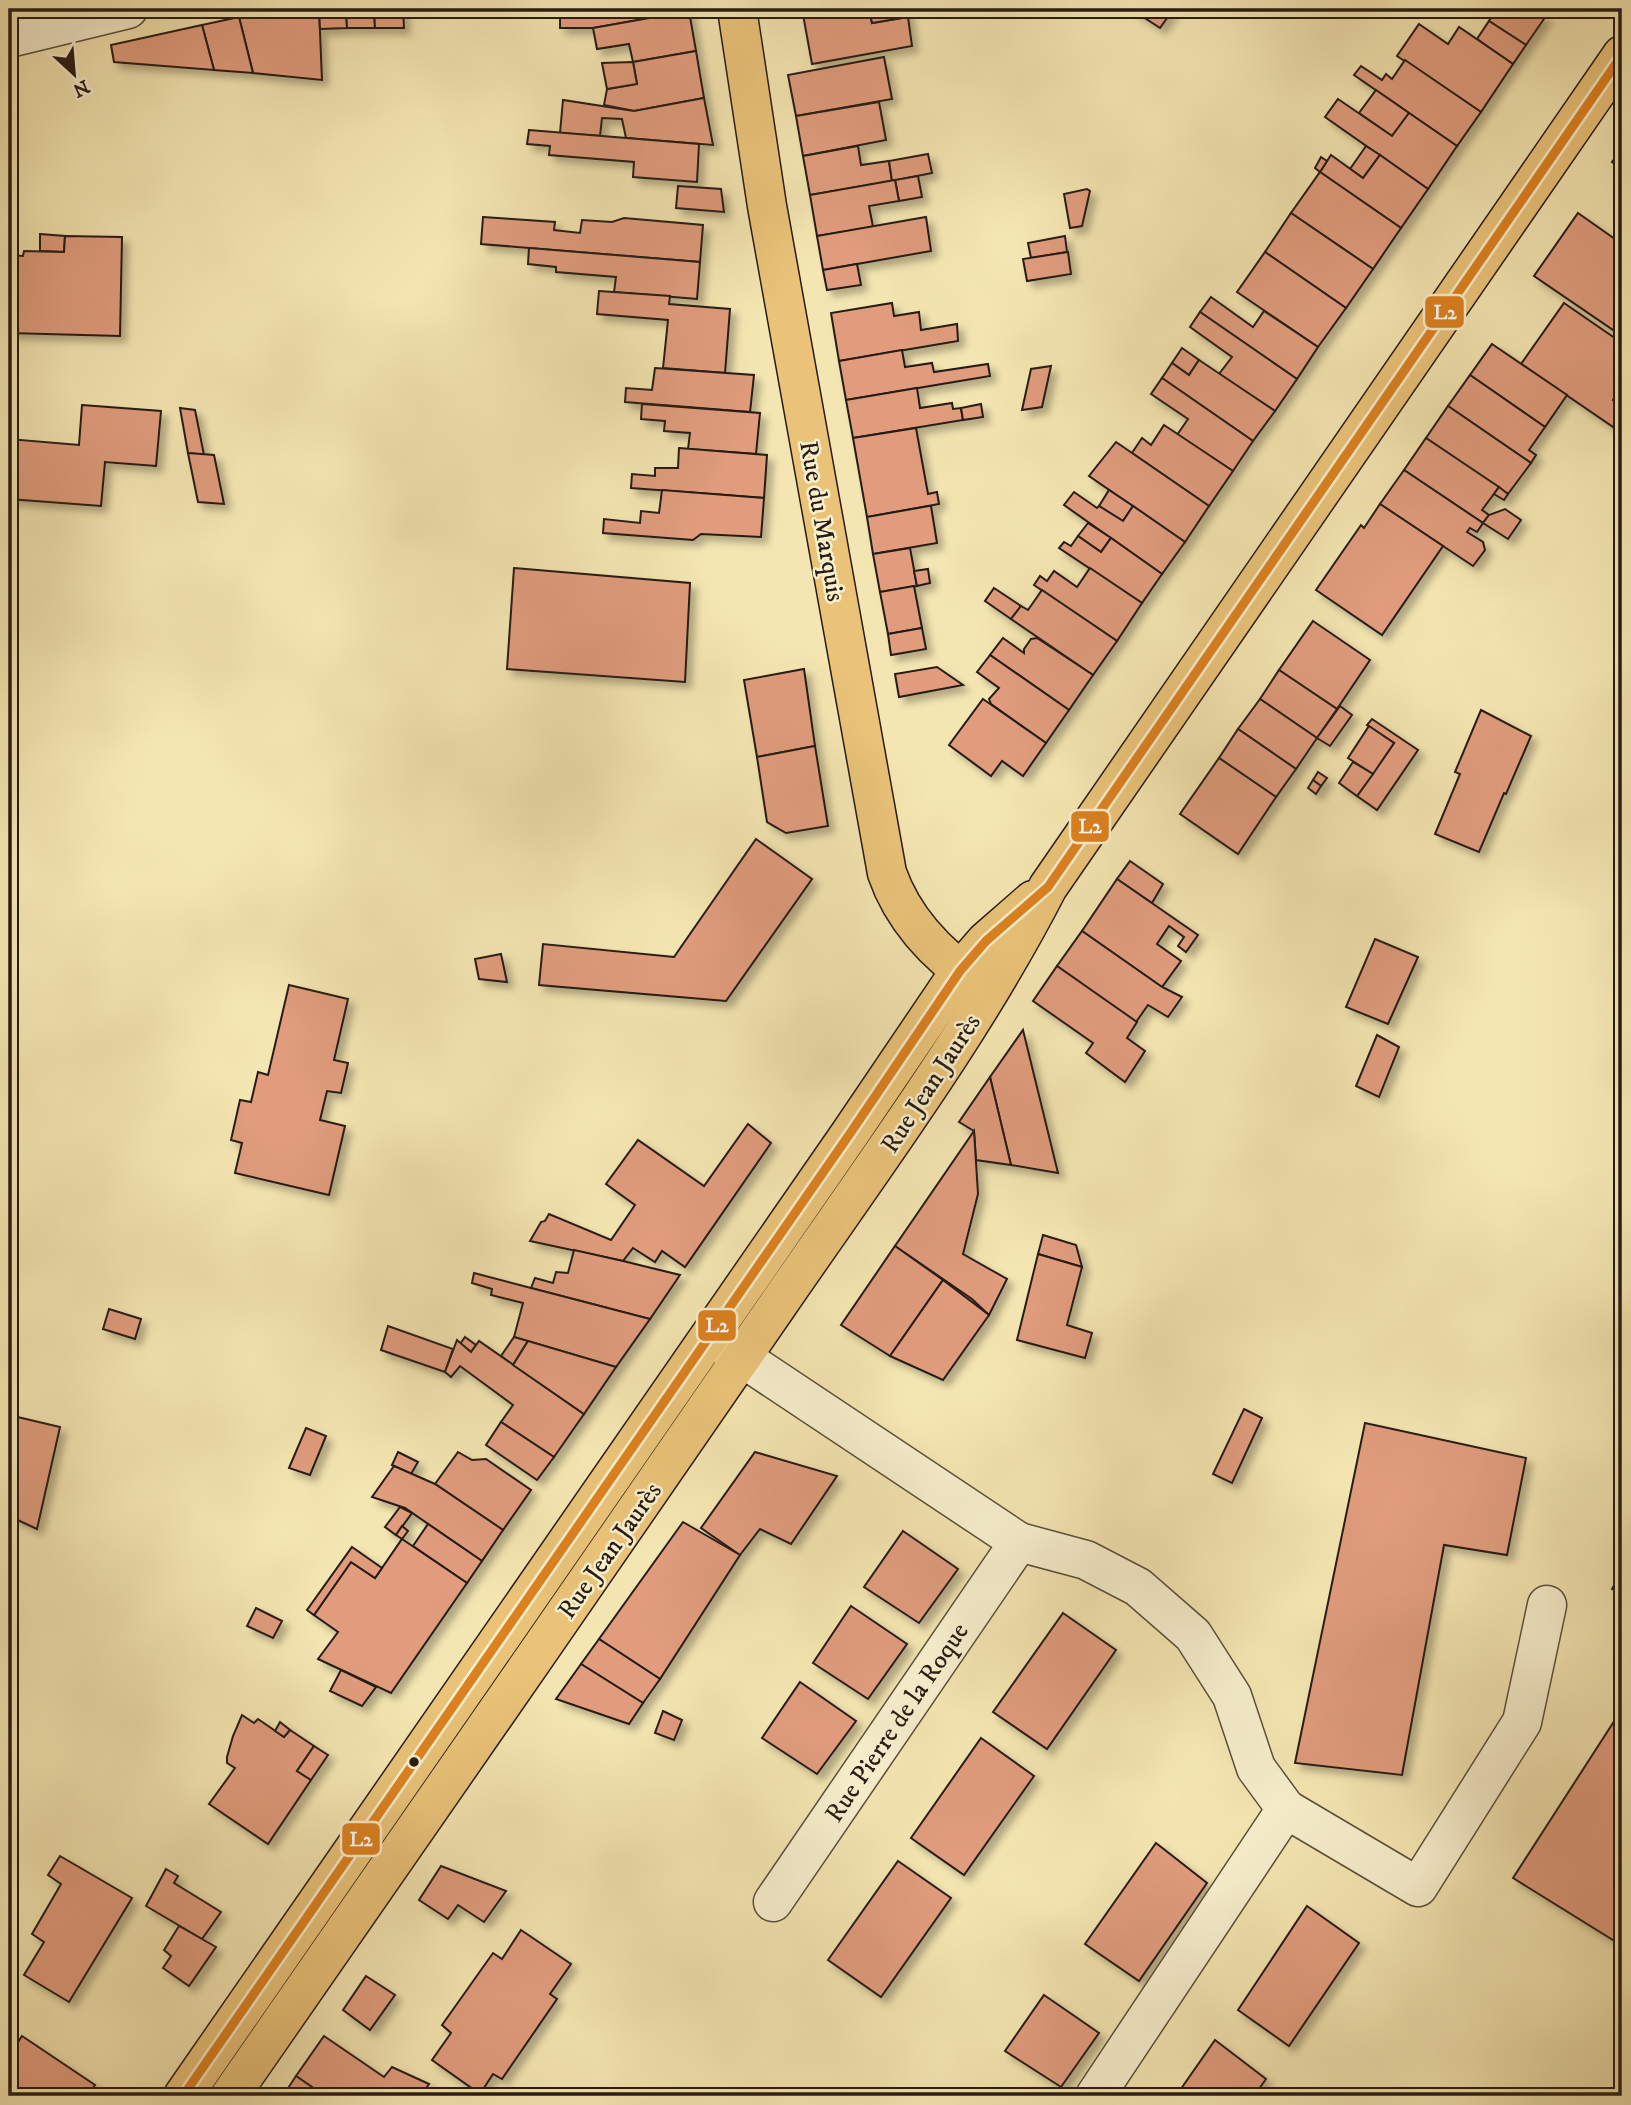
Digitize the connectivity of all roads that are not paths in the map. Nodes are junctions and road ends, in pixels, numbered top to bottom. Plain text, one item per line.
1 (128, 9) edge
2 (737, 9) edge
3 (9, 38) edge
4 (1622, 55) edge
5 (972, 985) junction
6 (709, 1335) junction
7 (743, 1357) junction
8 (1019, 1542) junction
9 (1548, 1605) dead end
10 (1286, 1809) junction
11 (773, 1902) dead end
12 (183, 2096) edge
13 (230, 2096) edge
14 (1095, 2096) edge

1 - 3 street
2 - 5 main road, Rue du Marquis
4 - 5 main road
5 - 6 main road, Rue Jean Jaurès
5 - 7 main road, Rue Jean Jaurès
6 - 7 street
6 - 12 main road, Rue Jean Jaurès
7 - 8 street
7 - 13 main road, Rue Jean Jaurès
8 - 10 street
8 - 11 street, Rue Pierre de la Roque
9 - 10 street
10 - 14 street

